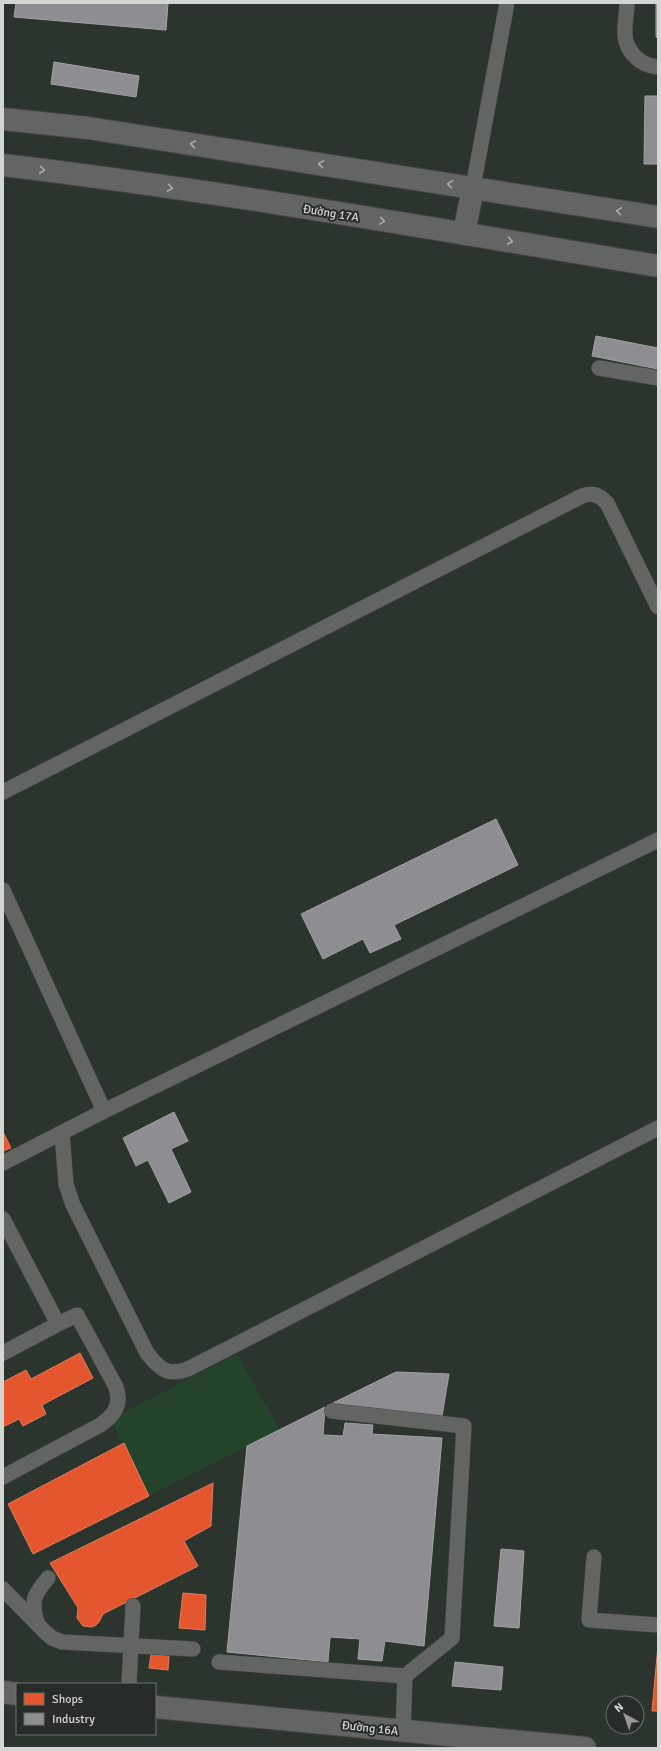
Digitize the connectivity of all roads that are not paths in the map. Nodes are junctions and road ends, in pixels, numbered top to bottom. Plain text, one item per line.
1 (507, 3) edge
2 (627, 3) edge
3 (658, 67) edge
4 (3, 119) edge
5 (3, 166) edge
6 (473, 188) junction
7 (658, 217) edge
8 (464, 234) junction
9 (658, 266) edge
10 (599, 368) dead end
11 (658, 378) edge
12 (658, 607) edge
13 (3, 792) edge
14 (658, 840) edge
15 (3, 890) edge
16 (104, 1111) junction
17 (658, 1128) edge
18 (62, 1133) junction
19 (3, 1163) edge
20 (3, 1219) edge
21 (58, 1324) junction
22 (3, 1353) edge
23 (332, 1411) dead end
24 (3, 1477) edge
25 (594, 1557) dead end
26 (48, 1578) dead end
27 (3, 1589) edge
28 (133, 1606) dead end
29 (37, 1623) junction
30 (658, 1626) edge
31 (131, 1647) junction
32 (193, 1649) dead end
33 (219, 1662) dead end
34 (405, 1676) junction
35 (129, 1683) edge
36 (3, 1692) edge
37 (16, 1694) edge
38 (156, 1707) edge
39 (403, 1731) junction
40 (584, 1748) edge

1 - 6 lane
2 - 3 lane
6 -> 4 street
5 -> 8 street, Đường 17A
7 -> 6 street
6 - 8 street
8 -> 9 street, Đường 17A
10 - 11 lane
12 - 13 lane
14 - 16 lane
15 - 16 lane
16 - 18 lane
17 - 18 lane
18 - 19 lane
20 - 21 lane
21 - 22 lane
21 - 24 lane
23 - 34 lane
25 - 30 lane
26 - 29 lane
27 - 29 lane
28 - 31 lane
29 - 31 lane
31 - 32 lane
31 - 35 lane
33 - 34 lane
34 - 39 lane
36 - 37 street
38 - 39 street, Đường 16A
39 - 40 street, Đường 16A

